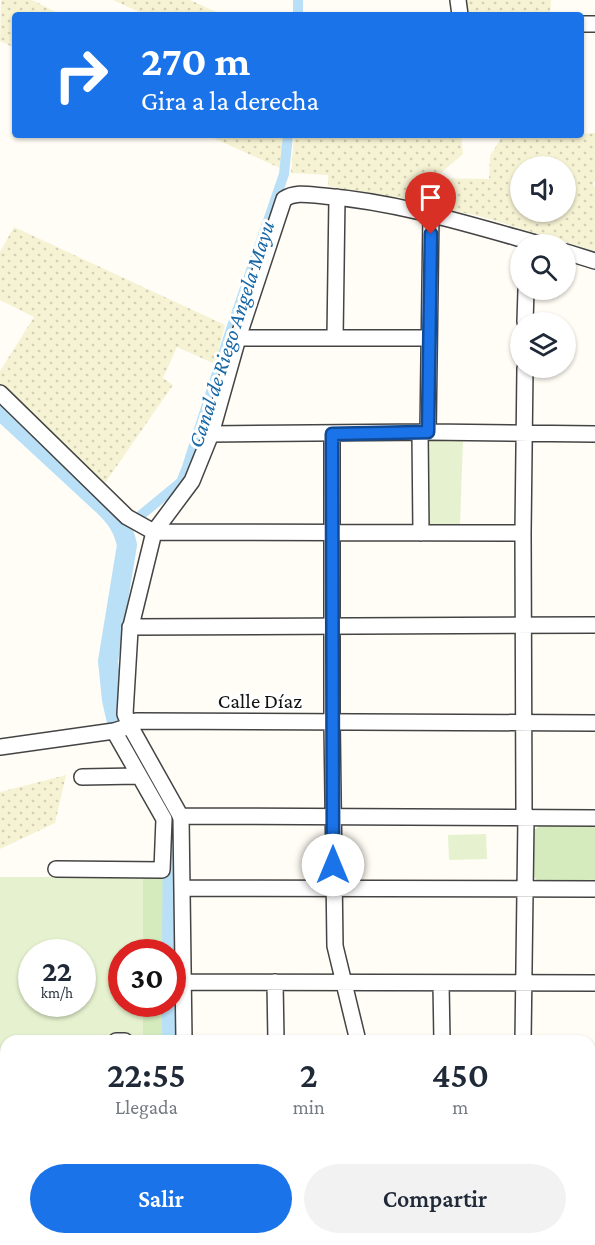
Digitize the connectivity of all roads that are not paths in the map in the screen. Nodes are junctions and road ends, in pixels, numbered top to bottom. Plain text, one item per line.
1 (337, 197) junction
2 (431, 214) junction
3 (510, 237) edge
4 (576, 255) edge
5 (595, 261) edge
6 (238, 338) junction
7 (335, 338) junction
8 (429, 338) junction
9 (525, 378) edge
10 (0, 393) edge
11 (424, 432) junction
12 (332, 434) junction
13 (524, 434) junction
14 (595, 434) edge
15 (211, 435) junction
16 (154, 532) junction
17 (332, 532) junction
18 (421, 533) junction
19 (523, 533) junction
20 (524, 625) junction
21 (595, 625) edge
22 (332, 626) junction
23 (130, 627) junction
24 (332, 722) junction
25 (524, 723) junction
26 (595, 723) edge
27 (129, 726) junction
28 (114, 732) junction
29 (0, 747) edge
30 (138, 776) junction
31 (82, 777) dead end
32 (180, 816) junction
33 (333, 817) junction
34 (526, 818) junction
35 (595, 818) edge
36 (56, 869) dead end
37 (182, 888) junction
38 (333, 888) junction
39 (525, 889) junction
40 (595, 890) edge
41 (183, 939) edge
42 (186, 982) edge
43 (275, 982) junction
44 (344, 982) junction
45 (441, 983) junction
46 (523, 983) junction
47 (595, 983) edge
48 (184, 1017) edge
49 (184, 1035) edge
50 (276, 1035) edge
51 (357, 1035) edge
52 (442, 1035) edge
53 (523, 1035) edge

1 - 2 street
1 - 6 street
1 - 7 street
2 - 3 street
2 - 8 street
4 - 5 street
6 - 7 street
6 - 15 street
7 - 8 street
8 - 11 street
9 - 13 street
10 - 16 street
11 - 12 street
11 - 13 street
11 - 18 street
12 - 15 street
12 - 17 street
13 - 14 street
13 - 19 street
15 - 16 street
16 - 17 street
16 - 23 street
17 - 18 street
17 - 22 street
18 - 19 street
19 - 20 street
20 - 21 street
20 - 22 street
20 - 25 street
22 - 23 street
22 - 24 street
23 - 27 street
24 - 25 street, Calle Díaz
24 - 27 street, Calle Díaz
24 - 33 street
25 - 26 street, Calle Díaz
25 - 34 street
27 - 28 street, Calle Díaz
27 - 32 street
28 - 29 street, Calle Díaz
28 - 30 street
30 - 31 street
30 - 36 street
32 - 33 street
32 - 37 street
33 - 34 street
33 - 38 street
34 - 35 street
34 - 39 street
37 - 38 street
37 - 41 street
38 - 39 street
38 - 44 street
39 - 40 street
39 - 46 street
42 - 43 street
43 - 44 street
43 - 50 street
44 - 45 street
44 - 51 street
45 - 46 street
45 - 52 street
46 - 47 street
46 - 53 street
48 - 49 street

